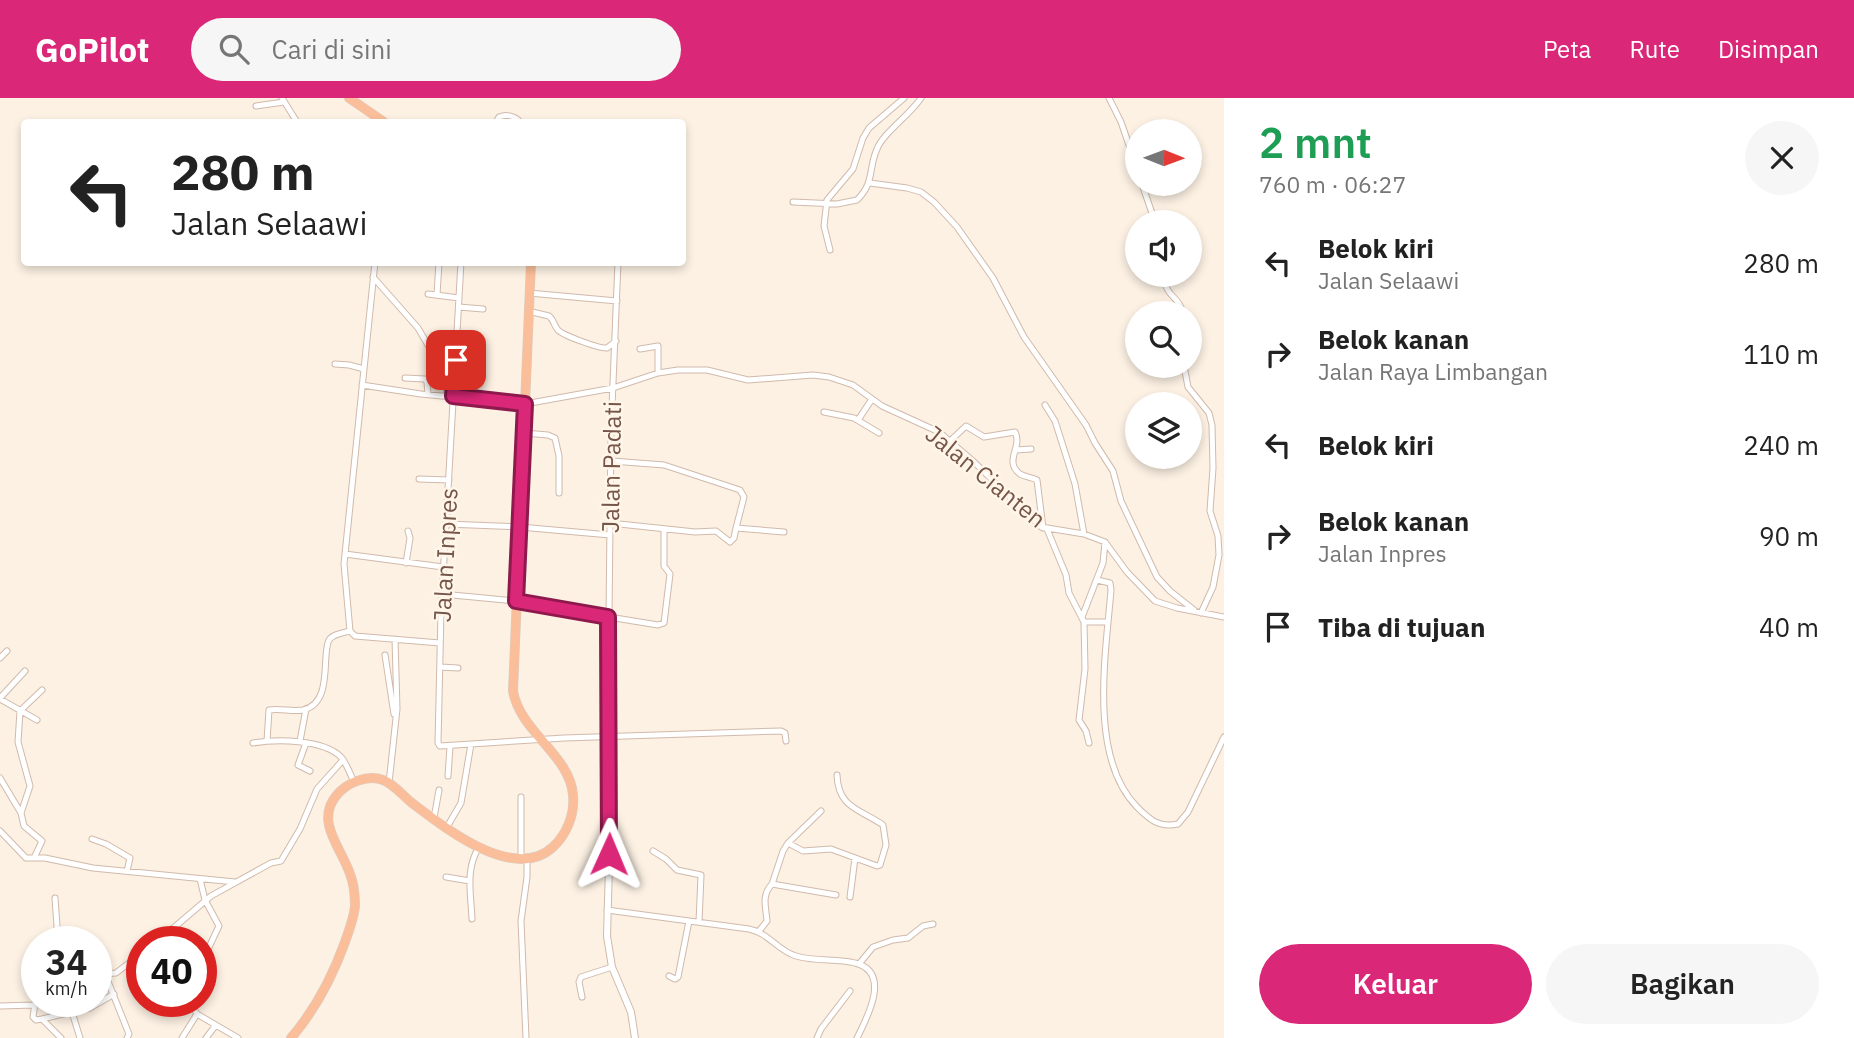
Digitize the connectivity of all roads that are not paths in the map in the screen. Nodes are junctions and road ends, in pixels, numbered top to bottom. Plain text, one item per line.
1 (349, 98) edge
2 (904, 98) edge
3 (920, 98) edge
4 (1109, 98) edge
5 (283, 100) edge
6 (257, 106) dead end
7 (295, 119) edge
8 (380, 119) edge
9 (498, 119) edge
10 (516, 119) edge
11 (1125, 134) edge
12 (870, 183) junction
13 (793, 202) dead end
14 (826, 204) junction
15 (830, 250) dead end
16 (439, 266) edge
17 (461, 266) edge
18 (531, 266) edge
19 (618, 266) edge
20 (374, 268) edge
21 (1166, 287) edge
22 (529, 293) junction
23 (428, 294) dead end
24 (437, 295) junction
25 (459, 298) junction
26 (617, 301) junction
27 (1178, 301) edge
28 (459, 307) junction
29 (483, 309) dead end
30 (528, 311) junction
31 (616, 341) junction
32 (639, 349) dead end
33 (335, 364) dead end
34 (364, 369) junction
35 (658, 373) junction
36 (405, 378) dead end
37 (1186, 378) edge
38 (362, 385) junction
39 (613, 388) junction
40 (428, 394) junction
41 (450, 396) junction
42 (872, 399) junction
43 (525, 404) junction
44 (1045, 405) dead end
45 (824, 412) dead end
46 (858, 420) junction
47 (524, 433) junction
48 (879, 433) dead end
49 (950, 442) junction
50 (1031, 449) dead end
51 (1016, 450) junction
52 (612, 461) junction
53 (419, 479) dead end
54 (449, 480) junction
55 (559, 494) dead end
56 (610, 523) junction
57 (446, 524) junction
58 (520, 527) junction
59 (664, 528) junction
60 (736, 528) junction
61 (1045, 528) junction
62 (408, 531) dead end
63 (784, 531) dead end
64 (1084, 534) junction
65 (610, 535) junction
66 (1105, 542) junction
67 (345, 554) junction
68 (406, 563) junction
69 (443, 566) junction
70 (1097, 580) junction
71 (442, 594) junction
72 (516, 601) junction
73 (1199, 612) junction
74 (608, 617) junction
75 (1224, 617) edge
76 (1083, 620) junction
77 (1107, 622) junction
78 (349, 631) junction
79 (395, 639) junction
80 (440, 643) junction
81 (7, 651) dead end
82 (386, 655) dead end
83 (0, 658) edge
84 (440, 667) junction
85 (458, 668) dead end
86 (25, 671) dead end
87 (42, 690) dead end
88 (0, 699) edge
89 (306, 709) junction
90 (20, 711) junction
91 (395, 716) junction
92 (37, 720) dead end
93 (1224, 737) edge
94 (610, 738) junction
95 (540, 740) junction
96 (267, 741) junction
97 (786, 741) dead end
98 (303, 742) junction
99 (253, 743) dead end
100 (1089, 743) dead end
101 (471, 744) junction
102 (450, 747) junction
103 (343, 760) junction
104 (310, 771) dead end
105 (837, 775) dead end
106 (448, 776) dead end
107 (0, 778) edge
108 (354, 782) junction
109 (389, 783) junction
110 (439, 790) dead end
111 (521, 797) dead end
112 (821, 811) dead end
113 (21, 813) junction
114 (434, 818) junction
115 (447, 827) junction
116 (0, 831) edge
117 (92, 839) dead end
118 (788, 843) junction
119 (479, 847) junction
120 (653, 851) dead end
121 (34, 858) junction
122 (855, 858) junction
123 (524, 860) junction
124 (127, 871) junction
125 (446, 877) dead end
126 (200, 878) junction
127 (470, 881) junction
128 (235, 882) junction
129 (772, 884) junction
130 (836, 895) dead end
131 (850, 897) dead end
132 (55, 898) dead end
133 (205, 900) junction
134 (607, 910) junction
135 (472, 919) dead end
136 (690, 921) junction
137 (699, 922) junction
138 (933, 924) dead end
139 (57, 926) edge
140 (175, 926) edge
141 (217, 930) edge
142 (759, 931) junction
143 (859, 964) junction
144 (612, 967) junction
145 (668, 976) dead end
146 (112, 990) edge
147 (850, 991) dead end
148 (114, 994) joint
149 (582, 997) dead end
150 (21, 1005) edge
151 (0, 1006) edge
152 (34, 1017) edge
153 (51, 1017) edge
154 (74, 1017) edge
155 (195, 1017) edge
156 (202, 1017) edge
157 (42, 1019) junction
158 (216, 1025) junction
159 (528, 1036) edge
160 (61, 1038) edge
161 (80, 1038) edge
162 (127, 1038) edge
163 (182, 1038) edge
164 (206, 1038) edge
165 (238, 1038) edge
166 (291, 1038) edge
167 (635, 1038) edge
168 (817, 1038) edge
169 (857, 1038) edge

1 - 8 highway
2 - 14 street
3 - 12 street
4 - 11 street
5 - 6 street
5 - 7 street
9 - 10 street
12 - 14 street
12 - 73 street
13 - 14 street
14 - 15 street
16 - 24 street
17 - 25 street, Jalan Inpres
18 - 22 highway
19 - 26 street, Jalan Padati
20 - 34 street
20 - 41 street
21 - 27 street
22 - 26 street
22 - 30 highway
23 - 24 street
24 - 25 street
25 - 28 street, Jalan Inpres
26 - 31 street, Jalan Padati
28 - 29 street
28 - 41 street, Jalan Inpres
30 - 31 street
30 - 43 highway
31 - 39 street, Jalan Padati
32 - 35 street
33 - 34 street
34 - 38 street
35 - 39 street, Jalan Cianten
35 - 42 street, Jalan Cianten
36 - 40 street
37 - 73 street
38 - 40 street, Jalan Cianten
38 - 67 street
39 - 43 street, Jalan Cianten
39 - 52 street, Jalan Padati
40 - 41 street, Jalan Cianten
41 - 43 street, Jalan Cianten
41 - 54 street, Jalan Inpres
42 - 46 street
42 - 49 street, Jalan Cianten
43 - 47 highway
44 - 64 street
45 - 46 street
46 - 48 street
47 - 55 street
47 - 58 highway
49 - 51 street
49 - 61 street, Jalan Cianten
50 - 51 street
51 - 61 street
52 - 56 street, Jalan Padati
52 - 60 street
53 - 54 street
54 - 57 street, Jalan Inpres
56 - 59 street
56 - 65 street, Jalan Padati
57 - 58 street
57 - 69 street, Jalan Inpres
58 - 65 street
58 - 72 highway
59 - 60 street
59 - 74 street
60 - 63 street
61 - 64 street, Jalan Cianten
61 - 76 street
62 - 68 street
64 - 66 street, Jalan Cianten
65 - 74 street, Jalan Padati
66 - 70 street
66 - 73 street
67 - 68 street
67 - 78 street
68 - 69 street
69 - 71 street, Jalan Inpres
70 - 76 street
70 - 77 street
71 - 72 street
71 - 80 street, Jalan Inpres
72 - 74 street
72 - 95 highway
73 - 75 street
74 - 94 street
76 - 77 street
76 - 100 street
77 - 93 street
78 - 79 street
78 - 89 street
79 - 80 street
79 - 91 street
80 - 84 street, Jalan Inpres
81 - 83 street
82 - 91 street
84 - 85 street
84 - 102 street, Jalan Inpres
86 - 88 street
87 - 90 street
88 - 90 street
89 - 96 street
89 - 98 street
90 - 92 street
90 - 113 street
91 - 109 street
94 - 95 street
94 - 97 street
94 - 134 street
95 - 101 street
95 - 123 highway
96 - 98 street
96 - 99 street
98 - 103 street
98 - 104 street
101 - 102 street
101 - 115 street
102 - 106 street
103 - 108 street
103 - 128 street
105 - 122 street
107 - 113 street
108 - 109 highway
108 - 166 highway
109 - 114 highway
110 - 114 street
111 - 123 street
112 - 118 street
113 - 121 street
114 - 115 highway
115 - 119 highway
116 - 121 street
117 - 124 street
118 - 122 street
118 - 129 street
119 - 123 highway
119 - 127 street
120 - 137 street
121 - 124 street
122 - 131 street
123 - 159 street
124 - 126 street
125 - 127 street
126 - 128 street
126 - 133 street
127 - 135 street
128 - 133 street
129 - 130 street
129 - 142 street
132 - 139 street
133 - 140 street
133 - 141 street
134 - 136 street
134 - 144 street
136 - 137 street
136 - 145 street
137 - 142 street
138 - 143 street
142 - 143 street
143 - 169 street
144 - 149 street
144 - 167 street
146 - 148 street
147 - 168 street
148 - 162 street
150 - 151 street
152 - 157 street
153 - 157 street
154 - 161 street
155 - 163 street
156 - 158 street
157 - 160 street
158 - 164 street
158 - 165 street

